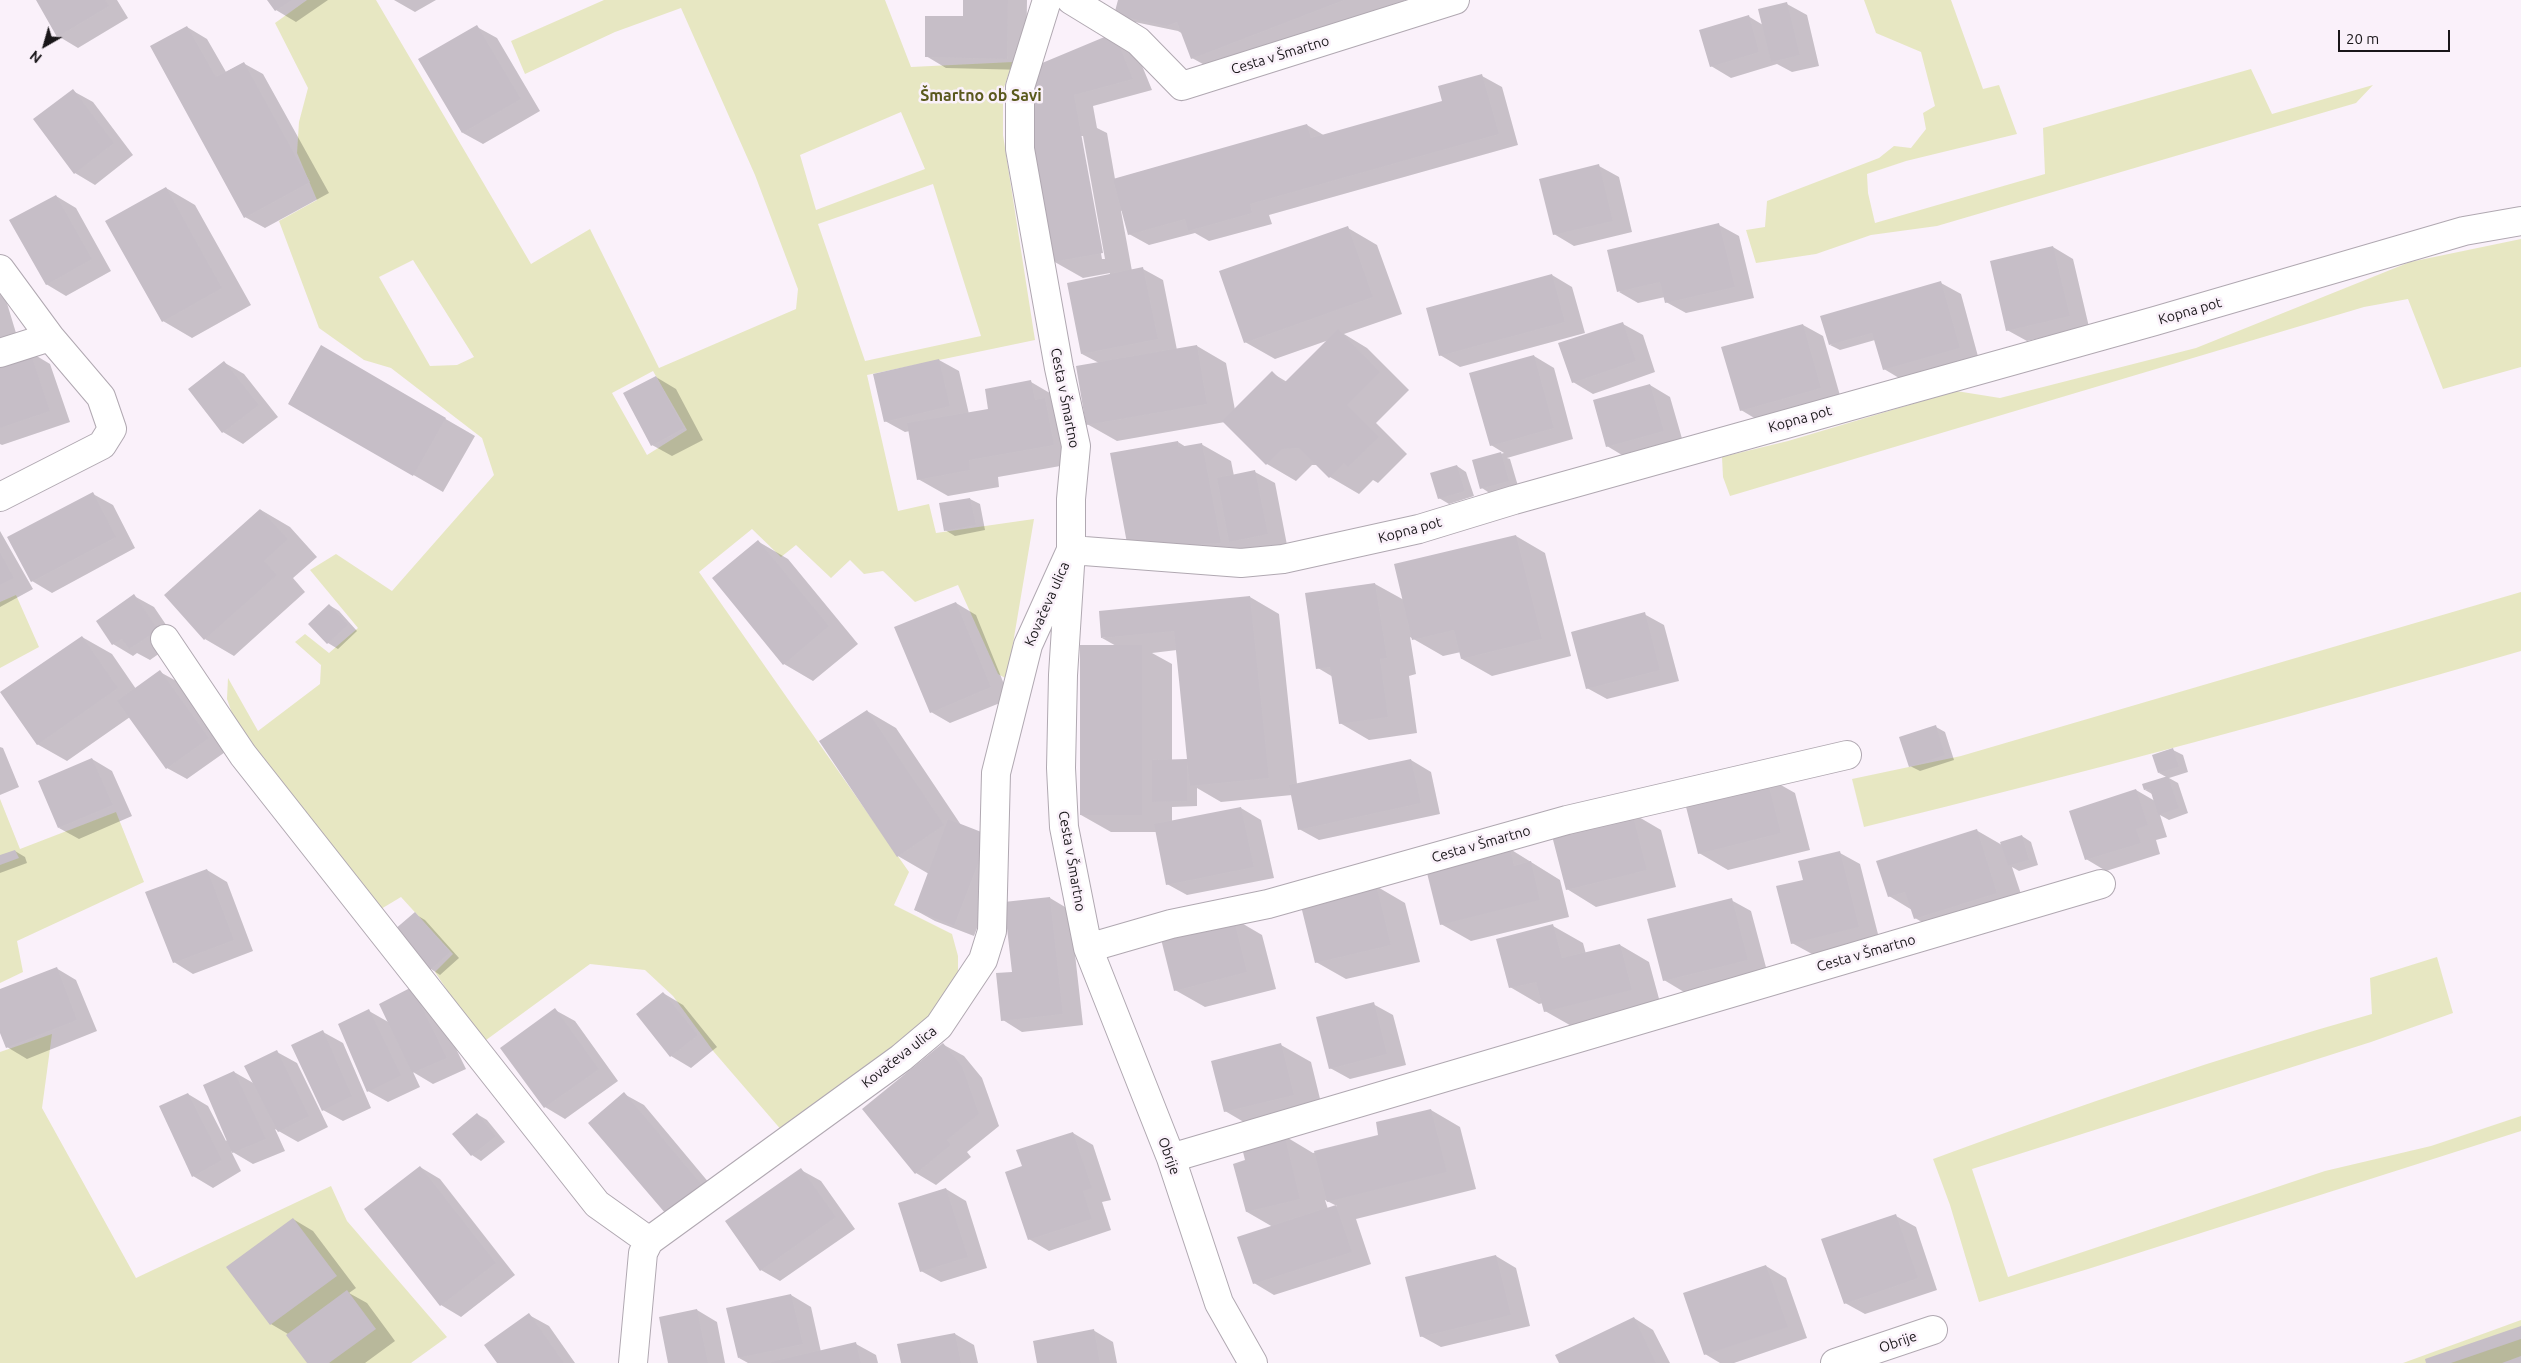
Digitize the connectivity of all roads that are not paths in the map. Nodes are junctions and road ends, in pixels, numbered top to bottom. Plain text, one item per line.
1 (1047, 0) edge
2 (1071, 0) edge
3 (1455, 0) edge
4 (2521, 221) edge
5 (0, 269) edge
6 (50, 337) junction
7 (0, 353) edge
8 (0, 498) edge
9 (1071, 550) junction
10 (165, 639) dead end
11 (1847, 755) dead end
12 (2101, 884) dead end
13 (1088, 948) junction
14 (1171, 1158) junction
15 (649, 1240) junction
16 (1933, 1330) dead end
17 (633, 1363) edge
18 (1253, 1363) edge
19 (1835, 1363) edge

1 - 9 street, Cesta v Šmartno
2 - 3 street, Cesta v Šmartno
4 - 9 street, Kopna pot
5 - 6 street
6 - 7 street
6 - 8 street
9 - 13 street, Cesta v Šmartno
9 - 15 street, Kovačeva ulica
10 - 15 street
11 - 13 street, Cesta v Šmartno
12 - 14 street, Cesta v Šmartno
13 - 14 street, Obrije
14 - 18 street, Obrije
15 - 17 street
16 - 19 street, Obrije

